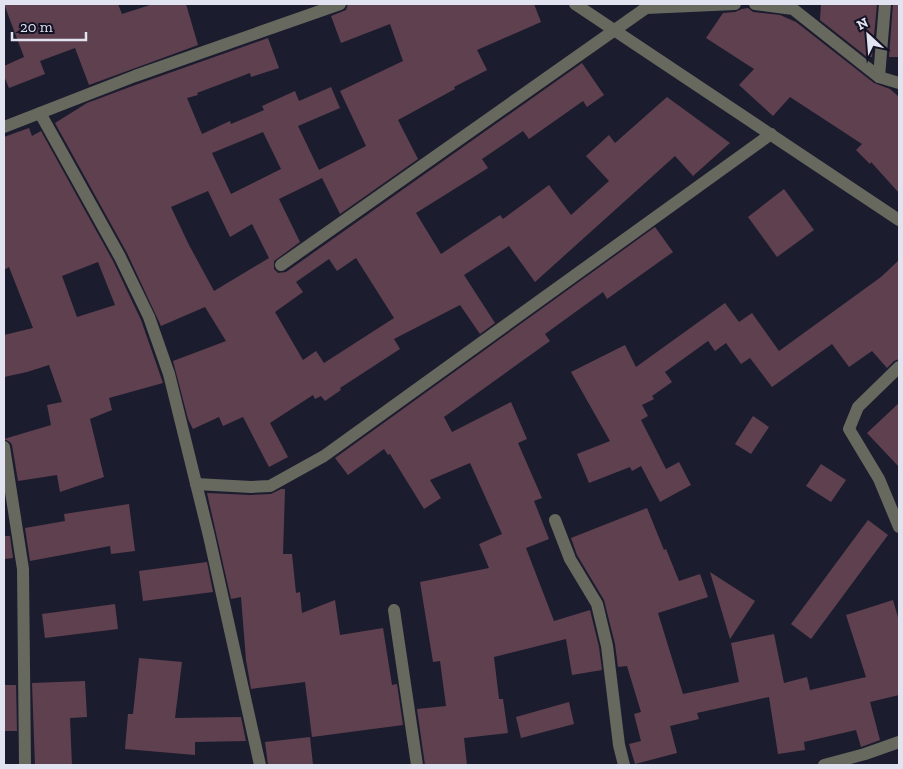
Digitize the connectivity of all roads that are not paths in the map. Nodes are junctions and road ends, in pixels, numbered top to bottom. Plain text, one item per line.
1 (340, 4) edge
2 (575, 4) edge
3 (735, 4) edge
4 (755, 4) edge
5 (885, 4) edge
6 (645, 6) edge
7 (615, 30) junction
8 (879, 76) junction
9 (899, 83) edge
10 (40, 114) junction
11 (4, 128) edge
12 (771, 134) junction
13 (899, 220) edge
14 (281, 265) dead end
15 (899, 367) edge
16 (4, 447) edge
17 (196, 484) junction
18 (555, 520) dead end
19 (899, 527) edge
20 (394, 610) dead end
21 (899, 742) edge
22 (26, 765) edge
23 (260, 765) edge
24 (417, 765) edge
25 (624, 765) edge
26 (824, 765) edge

1 - 10 street
2 - 7 street
3 - 6 street
4 - 8 street
5 - 8 street
6 - 7 street
7 - 12 street
7 - 14 street
8 - 9 street
10 - 11 street
10 - 17 street
12 - 13 street
12 - 17 street
15 - 19 street
16 - 22 street
17 - 23 street
18 - 25 street
20 - 24 street
21 - 26 street

